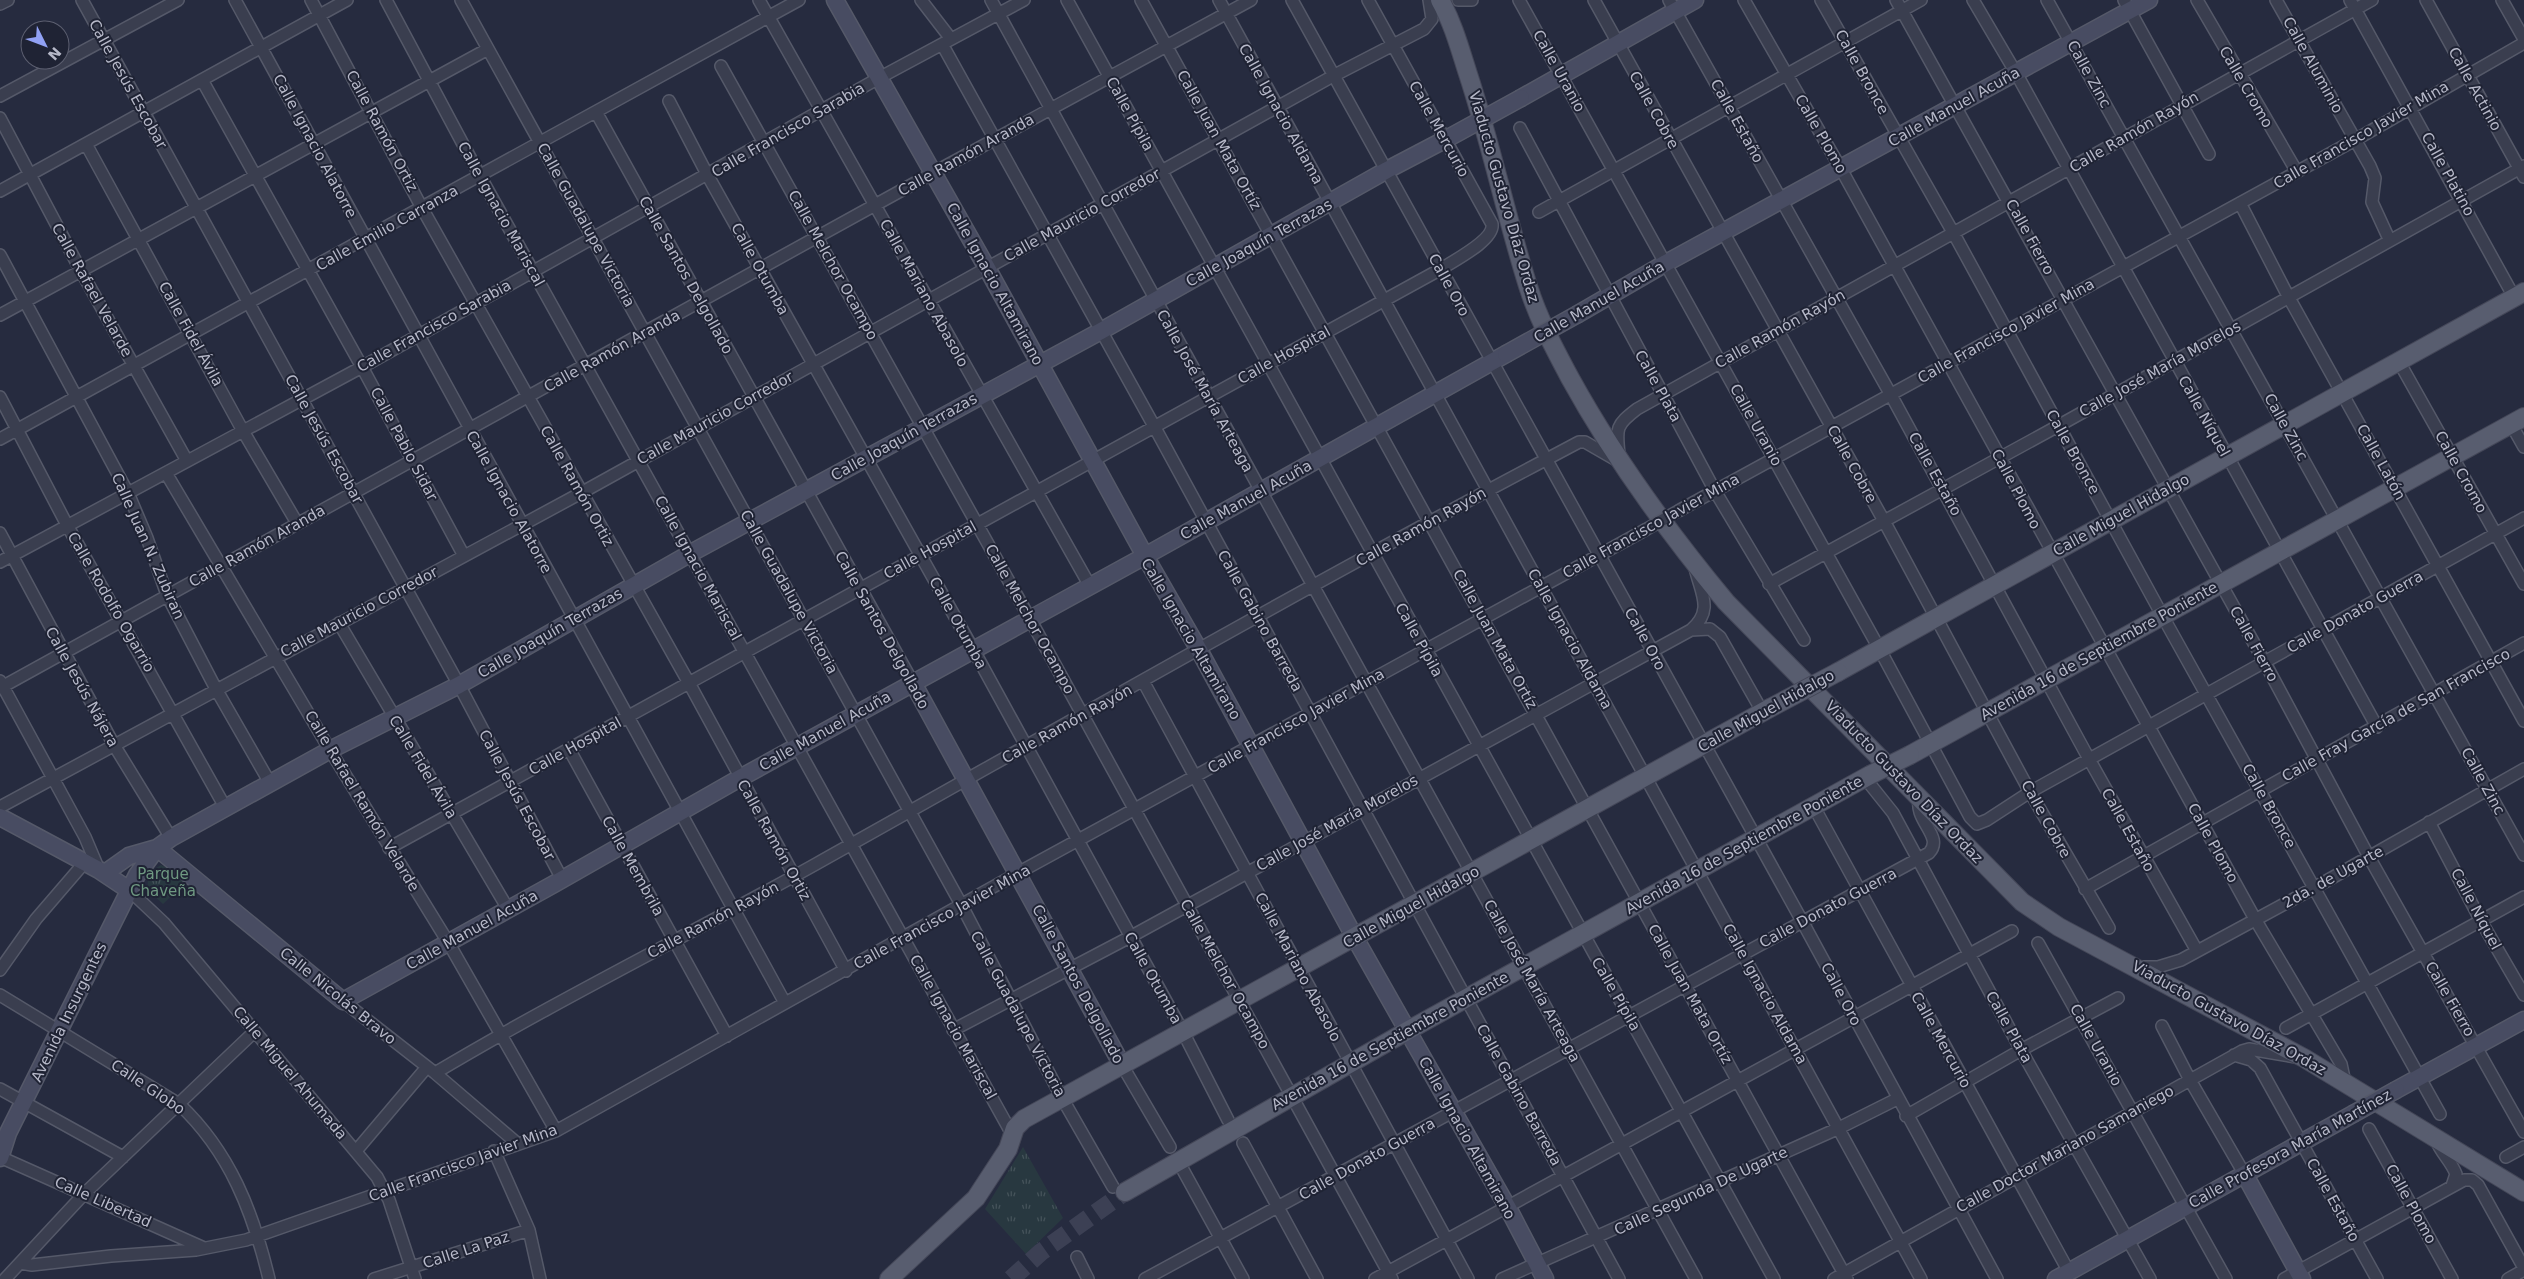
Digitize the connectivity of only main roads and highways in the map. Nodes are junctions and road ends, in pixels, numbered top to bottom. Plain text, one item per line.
1 (1440, 0) edge
2 (2519, 294) edge
3 (2518, 420) edge
4 (1119, 1189) tunnel mouth
5 (2524, 1192) edge
6 (889, 1279) edge

1 - 5 main road, Viaducto Gustavo Díaz Ordaz
2 - 6 main road, Calle Miguel Hidalgo, bridge
3 - 4 main road, Avenida 16 de Septiembre Poniente, bridge

